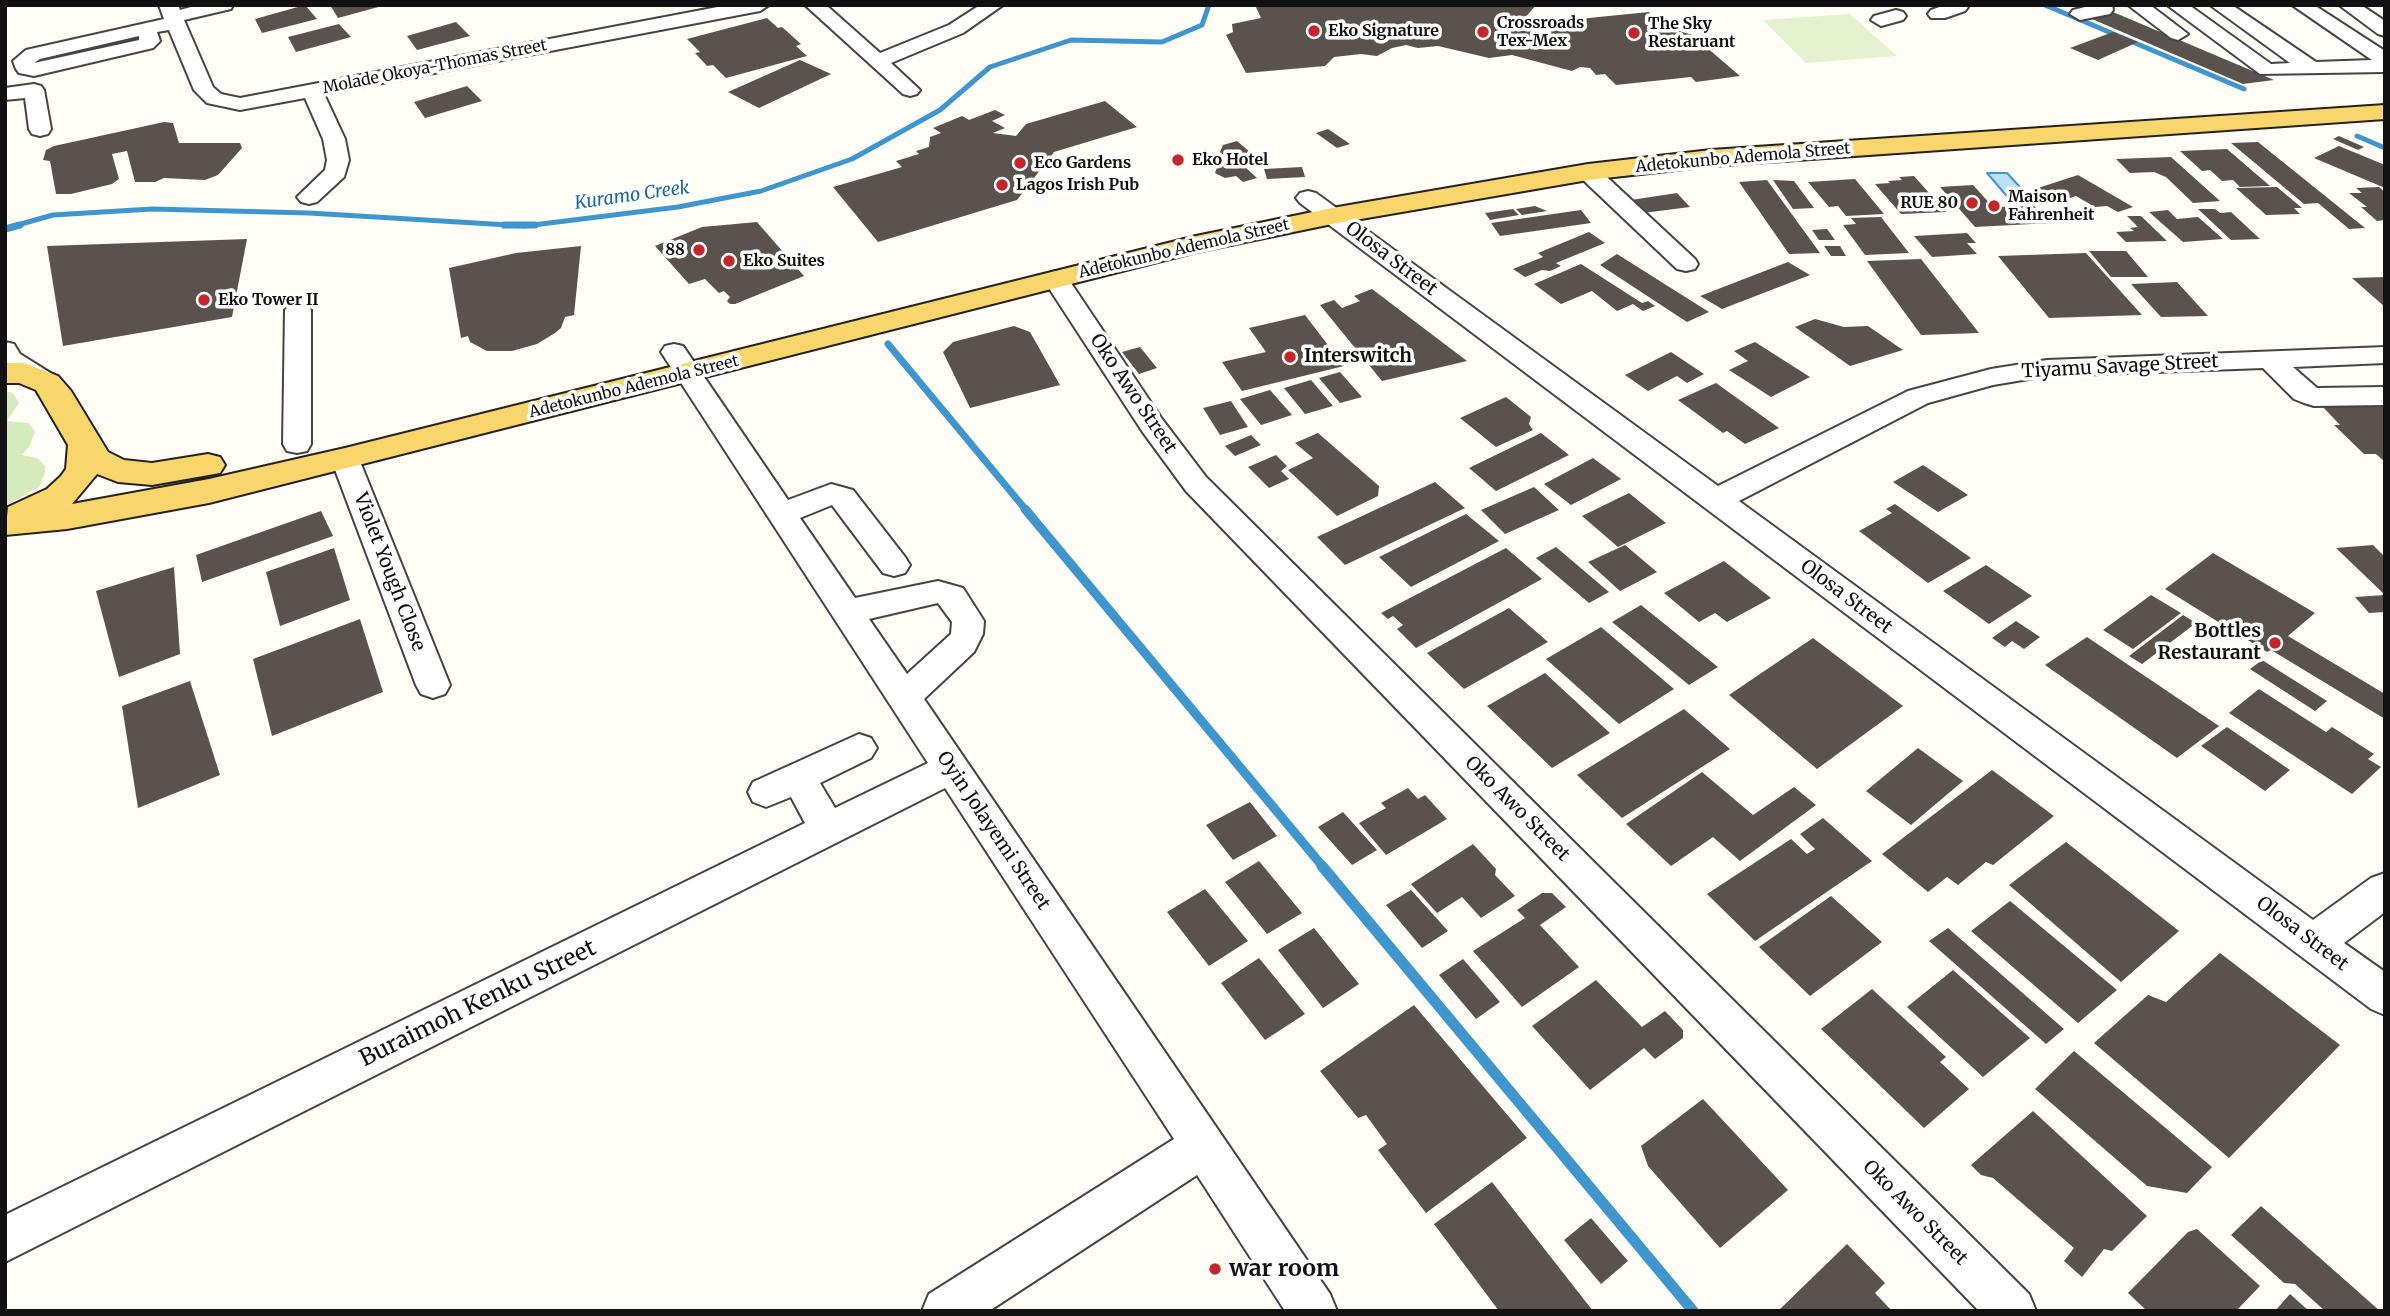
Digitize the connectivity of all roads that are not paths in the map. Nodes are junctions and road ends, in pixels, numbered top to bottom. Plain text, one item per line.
1 (224, 5) edge
2 (760, 5) edge
3 (814, 5) edge
4 (994, 5) edge
5 (2102, 5) edge
6 (2137, 5) edge
7 (2176, 5) edge
8 (2219, 5) edge
9 (2301, 5) edge
10 (2348, 5) edge
11 (1958, 7) dead end
12 (1938, 14) dead end
13 (2080, 14) dead end
14 (164, 18) edge
15 (2385, 30) edge
16 (2178, 34) dead end
17 (5, 51) edge
18 (2328, 52) dead end
19 (2385, 60) edge
20 (877, 61) junction
21 (2385, 66) edge
22 (2350, 67) junction
23 (2312, 69) junction
24 (312, 90) junction
25 (911, 90) dead end
26 (5, 94) edge
27 (2385, 98) edge
28 (2385, 112) edge
29 (40, 129) dead end
30 (1588, 173) junction
31 (309, 197) dead end
32 (1320, 207) junction
33 (1686, 264) dead end
34 (1056, 279) junction
35 (298, 310) dead end
36 (5, 350) edge
37 (2385, 355) edge
38 (2269, 359) junction
39 (680, 362) junction
40 (5, 373) edge
41 (47, 383) junction
42 (2385, 396) edge
43 (297, 444) junction
44 (85, 445) junction
45 (345, 459) junction
46 (1716, 500) junction
47 (781, 514) junction
48 (5, 521) edge
49 (894, 565) dead end
50 (847, 612) junction
51 (433, 685) dead end
52 (904, 697) junction
53 (859, 748) dead end
54 (951, 768) junction
55 (828, 830) junction
56 (2385, 890) edge
57 (2313, 943) junction
58 (2385, 996) edge
59 (1203, 1146) junction
60 (5, 1239) edge
61 (946, 1311) edge
62 (1313, 1311) edge
63 (2012, 1311) edge

1 - 14 street
2 - 24 street, Molade Okoya-Thomas Street
3 - 20 street
4 - 20 street
5 - 13 street
6 - 16 street
7 - 23 street
8 - 23 street
9 - 19 street
10 - 15 street
11 - 12 street
14 - 14 street
14 - 17 street
14 - 24 street, Molade Okoya-Thomas Street
18 - 22 street
20 - 25 street
21 - 22 street
22 - 23 street
24 - 31 street
26 - 29 street
27 - 32 main road, Adetokunbo Ademola Street
28 - 30 main road, Adetokunbo Ademola Street
30 - 32 main road, Adetokunbo Ademola Street
30 - 33 street
32 - 34 main road, Adetokunbo Ademola Street
32 - 39 main road, Adetokunbo Ademola Street
32 - 46 street, Olosa Street
34 - 39 main road, Adetokunbo Ademola Street
34 - 63 street, Oko Awo Street
35 - 43 street
36 - 41 street
37 - 38 street, Tiyamu Savage Street
38 - 42 street
38 - 46 street, Tiyamu Savage Street
39 - 43 main road, Adetokunbo Ademola Street
39 - 45 main road, Adetokunbo Ademola Street
39 - 47 street, Oyin Jolayemi Street
40 - 41 main road
41 - 44 main road, Adetokunbo Ademola Street
43 - 44 main road, Adetokunbo Ademola Street
44 - 48 main road
45 - 48 main road, Adetokunbo Ademola Street
45 - 51 street, Violet Yough Close
46 - 57 street, Olosa Street
47 - 49 street
47 - 50 street, Oyin Jolayemi Street
50 - 52 street, Oyin Jolayemi Street
50 - 52 street
52 - 54 street, Oyin Jolayemi Street
53 - 55 street
54 - 55 street, Buraimoh Kenku Street
54 - 59 street, Oyin Jolayemi Street
55 - 60 street, Buraimoh Kenku Street
56 - 57 street
57 - 58 street, Olosa Street
59 - 61 street
59 - 62 street, Oyin Jolayemi Street

